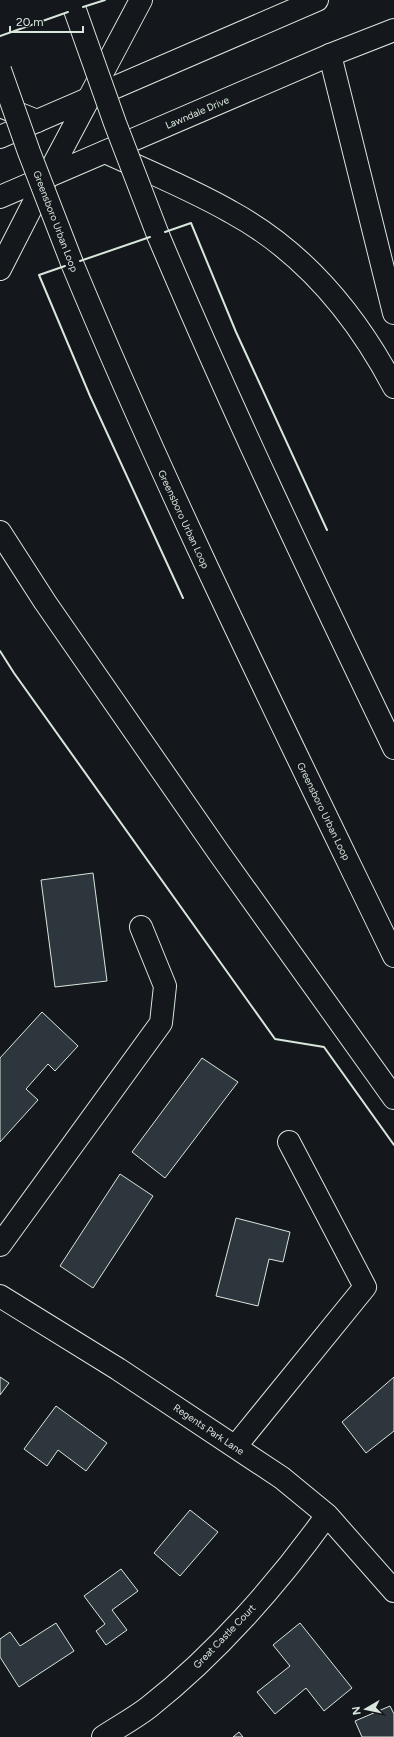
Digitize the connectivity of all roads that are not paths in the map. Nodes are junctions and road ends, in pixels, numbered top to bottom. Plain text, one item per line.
1 (141, 0) edge
2 (318, 0) edge
3 (73, 5) edge
4 (394, 30) edge
5 (330, 54) junction
6 (0, 70) edge
7 (89, 98) junction
8 (0, 106) edge
9 (37, 121) junction
10 (69, 135) junction
11 (0, 137) edge
12 (105, 152) junction
13 (47, 177) junction
14 (0, 197) edge
15 (0, 268) edge
16 (394, 313) edge
17 (394, 387) edge
18 (0, 522) edge
19 (5, 539) edge
20 (394, 748) edge
21 (141, 926) dead end
22 (394, 956) edge
23 (394, 1098) edge
24 (289, 1142) dead end
25 (0, 1245) edge
26 (0, 1296) edge
27 (235, 1447) junction
28 (327, 1515) junction
29 (394, 1591) edge
30 (103, 1737) edge

1 - 7 main road
2 - 7 main road
3 - 20 main road, bridge
4 - 5 main road, Lawndale Drive
5 - 12 main road, Lawndale Drive
5 - 16 main road
6 - 22 main road, Greensboro Urban Loop, bridge
7 - 9 main road
7 - 10 main road
8 - 9 main road
9 - 10 main road
9 - 11 main road
10 - 12 main road
10 - 13 main road
12 - 13 main road, Lawndale Drive
12 - 17 main road
13 - 14 main road, Lawndale Drive
13 - 15 main road
18 - 19 main road
19 - 23 main road
21 - 25 main road
24 - 27 main road
26 - 27 main road, Regents Park Lane
27 - 28 main road, Regents Park Lane
28 - 29 main road, Regents Park Lane
28 - 30 main road, Great Castle Court

